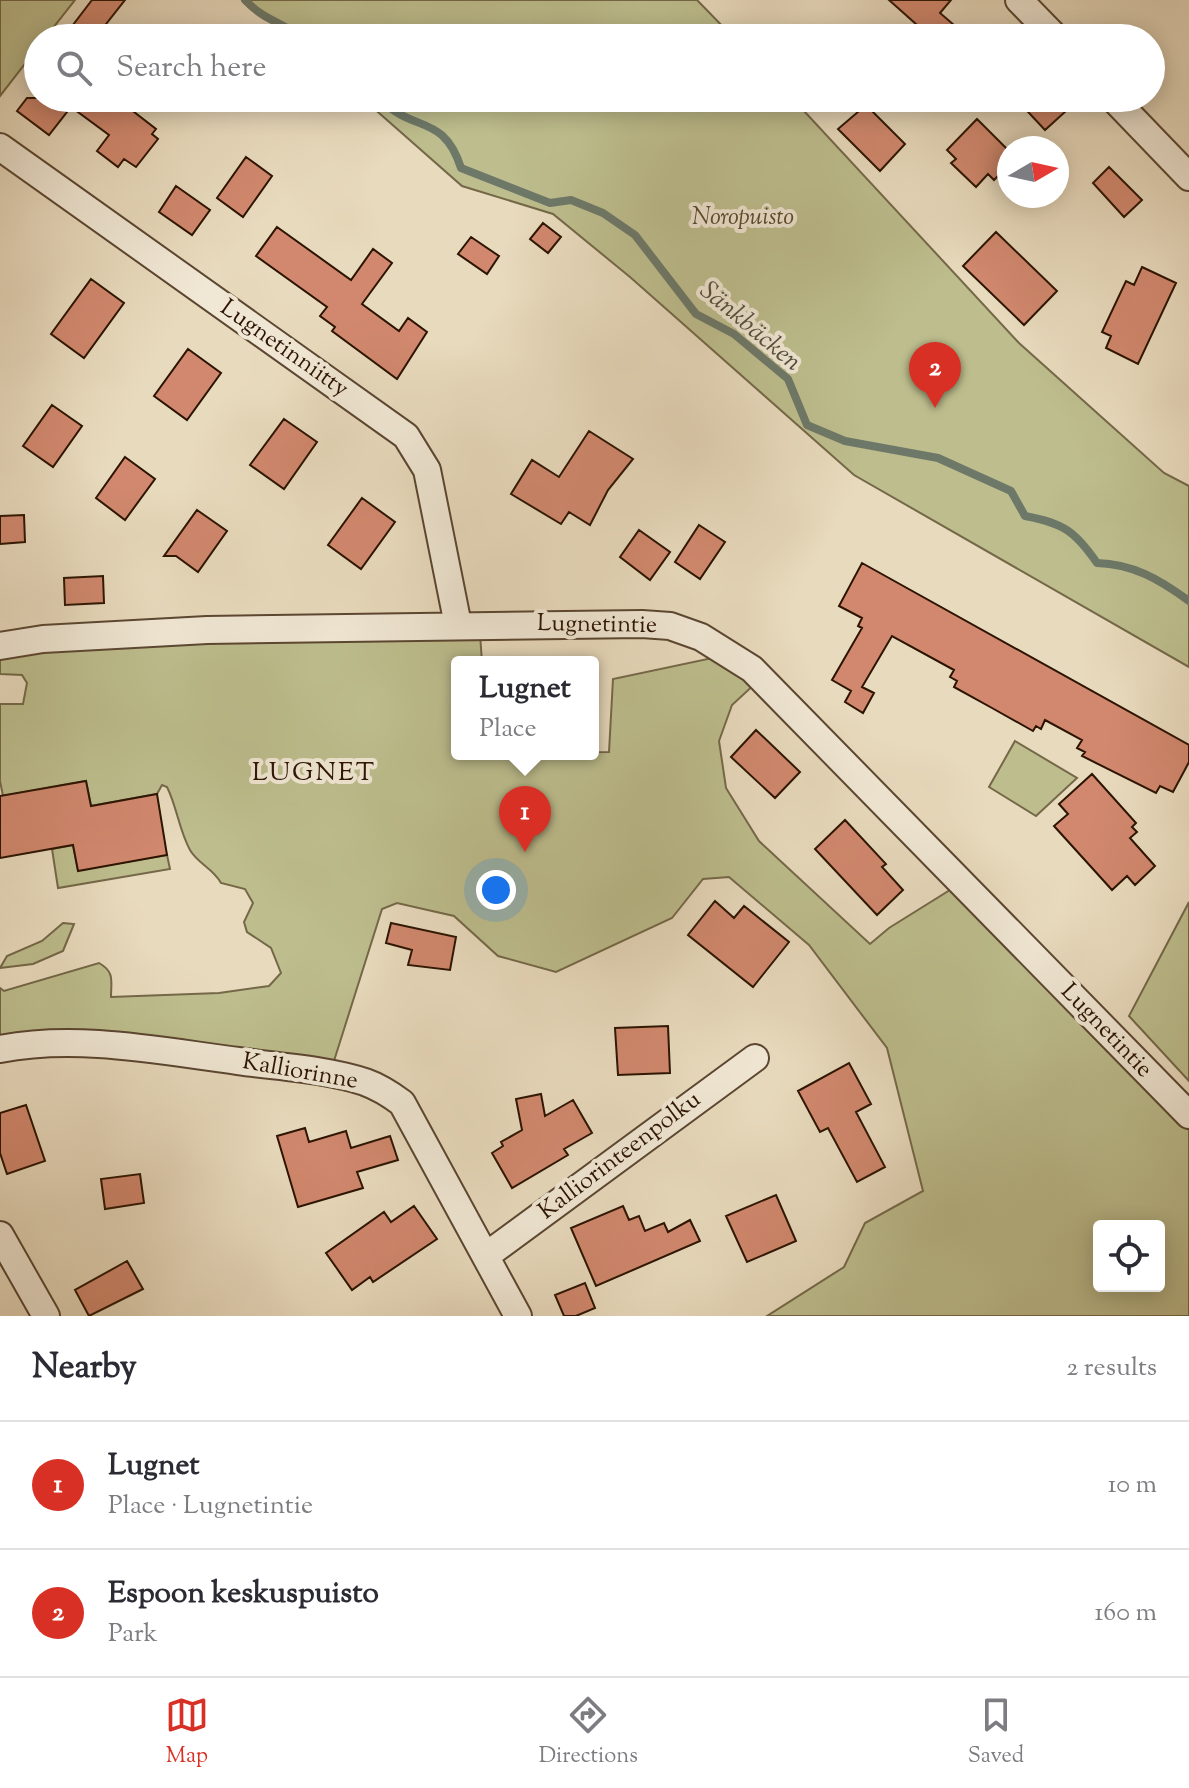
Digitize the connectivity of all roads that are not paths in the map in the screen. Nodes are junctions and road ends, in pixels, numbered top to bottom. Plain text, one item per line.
1 (1019, 0) edge
2 (1042, 24) edge
3 (1126, 112) edge
4 (0, 147) edge
5 (1189, 177) edge
6 (458, 625) junction
7 (0, 646) edge
8 (0, 1049) edge
9 (755, 1058) dead end
10 (1189, 1115) edge
11 (0, 1235) edge
12 (487, 1255) junction
13 (46, 1316) edge
14 (518, 1316) edge

1 - 2 street
3 - 5 street
4 - 6 street, Lugnetinniitty
6 - 7 street, Lugnetintie
6 - 10 street, Lugnetintie
8 - 12 street, Kalliorinne
9 - 12 street, Kalliorinteenpolku
11 - 13 street
12 - 14 street, Kalliorinne

